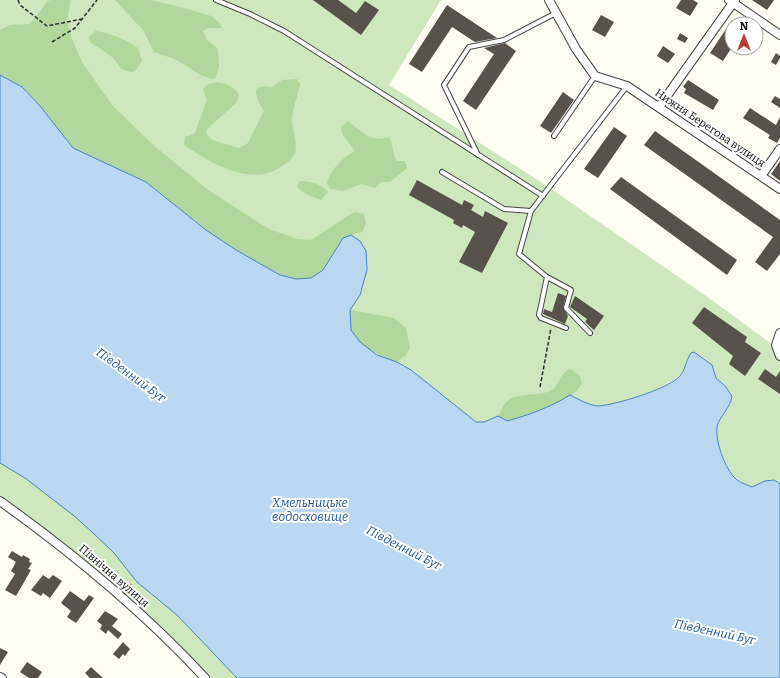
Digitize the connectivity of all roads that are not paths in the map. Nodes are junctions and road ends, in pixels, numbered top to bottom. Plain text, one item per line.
1 (216, 0) edge
2 (549, 0) edge
3 (732, 1) edge
4 (556, 12) junction
5 (780, 36) edge
6 (595, 76) junction
7 (627, 86) junction
8 (659, 107) junction
9 (554, 136) dead end
10 (780, 149) edge
11 (478, 155) junction
12 (442, 172) dead end
13 (761, 176) junction
14 (780, 189) edge
15 (543, 196) junction
16 (531, 211) junction
17 (547, 276) junction
18 (566, 328) dead end
19 (590, 333) dead end
20 (780, 333) edge
21 (780, 356) edge
22 (0, 501) edge
23 (205, 678) edge

1 - 11 lane
2 - 4 street
3 - 5 street
3 - 8 street
4 - 6 street
4 - 11 lane
6 - 7 street, Нижня Берегова вулиця
6 - 9 lane
7 - 8 street, Нижня Берегова вулиця
7 - 15 lane
8 - 13 street, Нижня Берегова вулиця
10 - 13 street
11 - 15 lane
12 - 16 lane
13 - 14 street, Нижня Берегова вулиця
15 - 16 lane
16 - 17 lane
17 - 18 lane
17 - 19 lane
20 - 21 street
22 - 23 street, Північна вулиця

